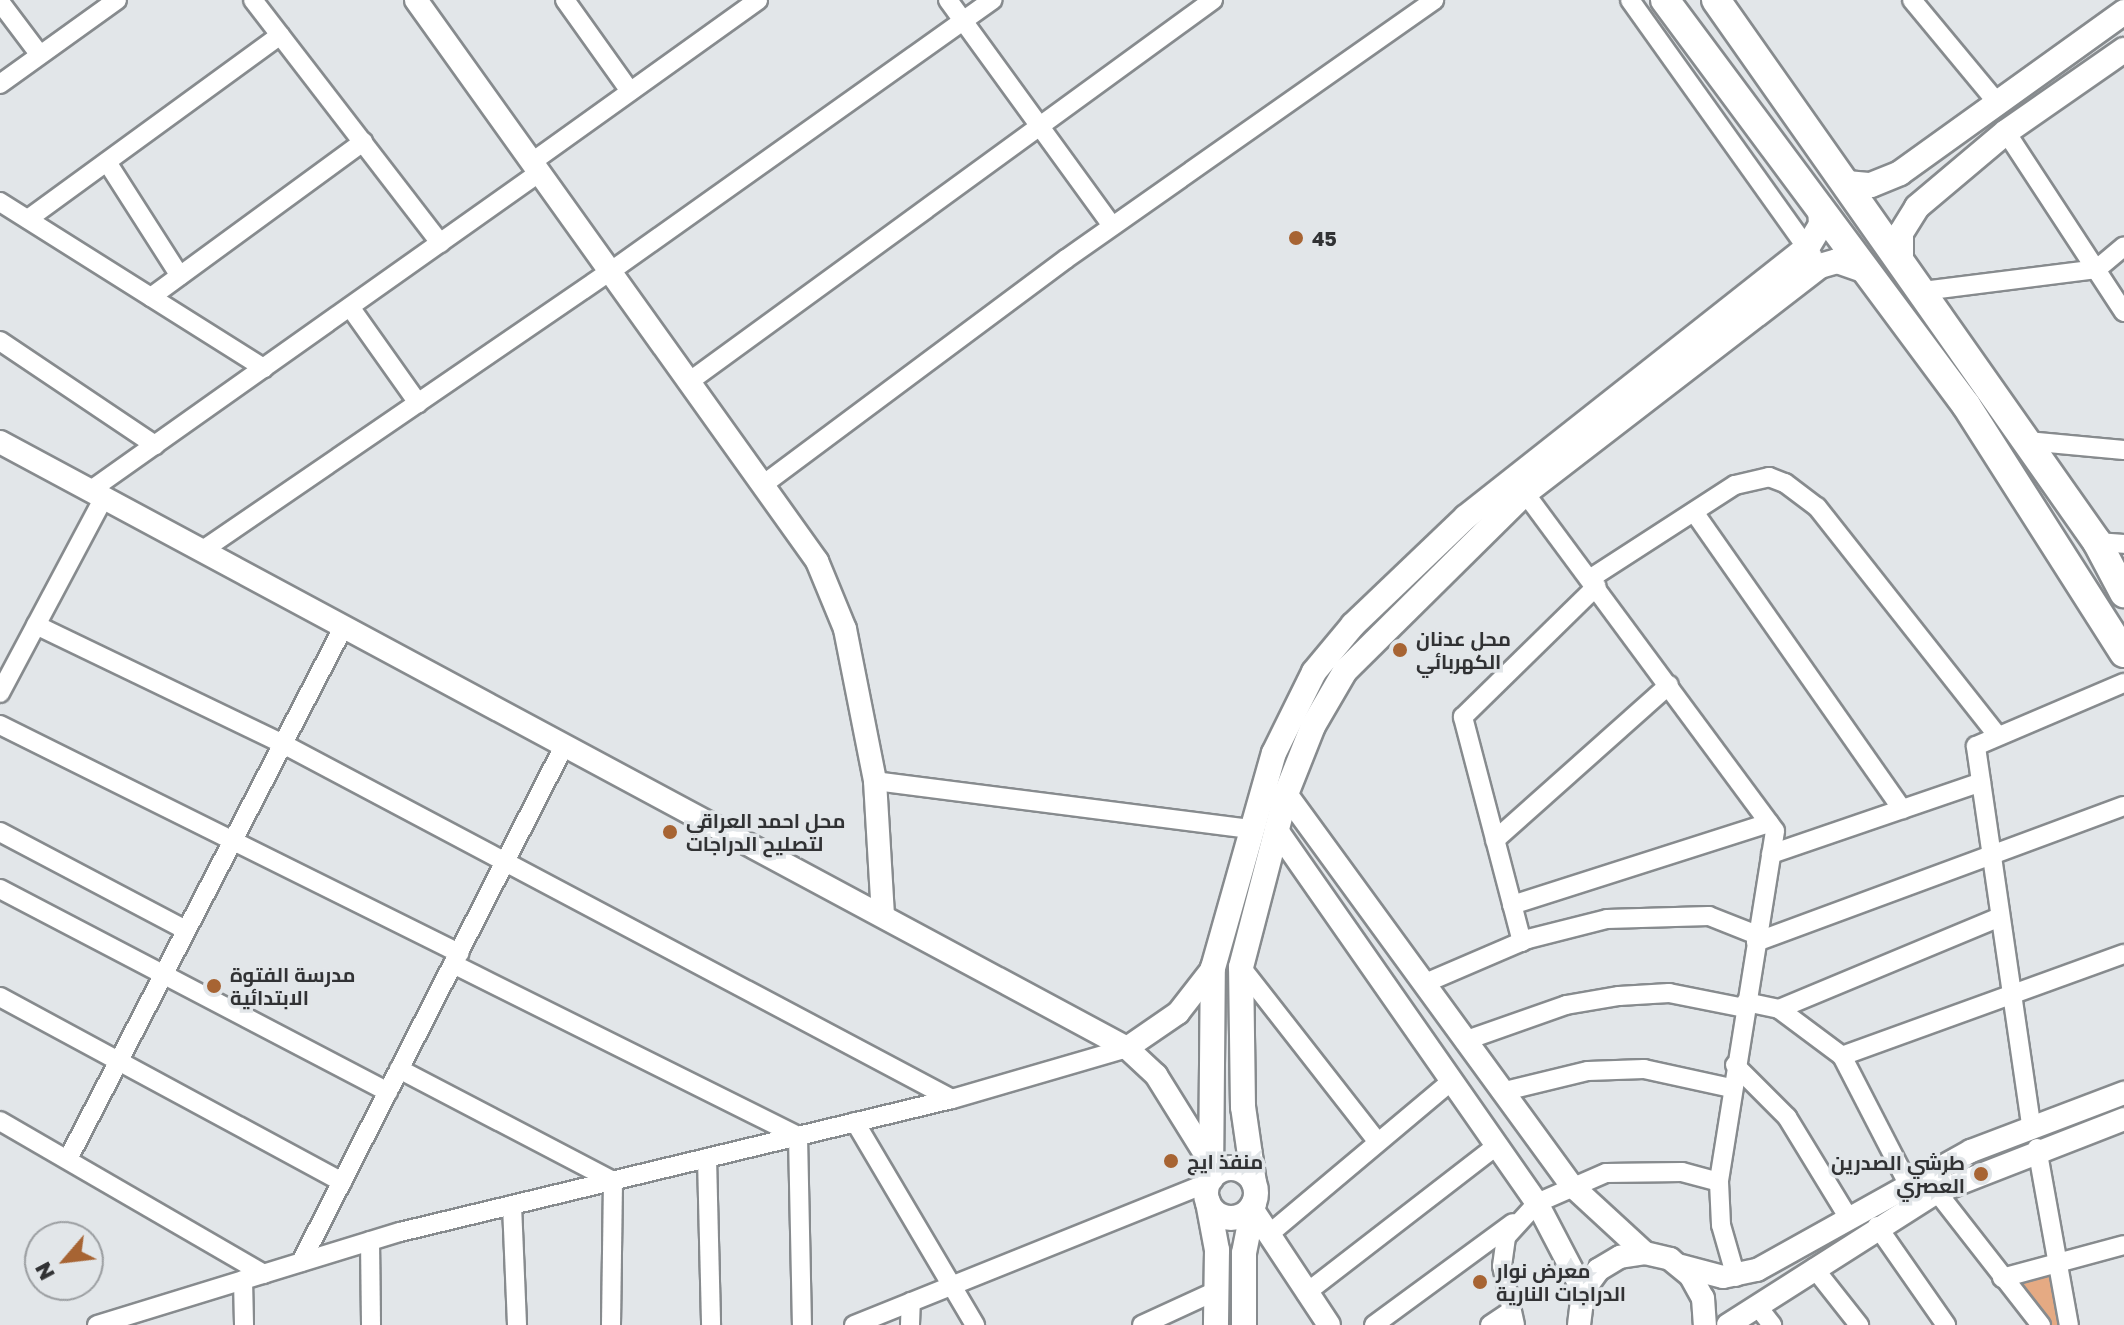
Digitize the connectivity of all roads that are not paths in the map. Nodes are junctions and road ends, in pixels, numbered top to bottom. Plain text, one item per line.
1 (117, 0) edge
2 (253, 0) edge
3 (416, 0) edge
4 (565, 0) edge
5 (758, 0) edge
6 (948, 0) edge
7 (992, 0) edge
8 (1213, 0) edge
9 (1434, 0) edge
10 (1630, 0) edge
11 (1665, 0) edge
12 (1716, 0) edge
13 (1912, 0) edge
14 (0, 2) edge
15 (2124, 12) edge
16 (963, 22) junction
17 (280, 35) junction
18 (2124, 50) edge
19 (40, 55) junction
20 (0, 84) edge
21 (630, 91) junction
22 (1996, 101) junction
23 (1039, 127) junction
24 (2006, 132) junction
25 (363, 142) junction
26 (1826, 153) junction
27 (107, 162) junction
28 (536, 167) junction
29 (1797, 177) junction
30 (1847, 183) junction
31 (0, 202) edge
32 (1820, 206) junction
33 (28, 219) junction
34 (1112, 226) junction
35 (440, 243) junction
36 (2124, 246) edge
37 (1813, 257) junction
38 (1901, 262) junction
39 (2097, 269) junction
40 (611, 271) junction
41 (1866, 271) junction
42 (180, 276) junction
43 (1926, 296) junction
44 (151, 297) junction
45 (350, 307) junction
46 (2124, 312) edge
47 (1904, 321) junction
48 (0, 341) edge
49 (264, 368) junction
50 (690, 381) junction
51 (418, 403) junction
52 (2027, 441) junction
53 (0, 442) edge
54 (155, 445) junction
55 (2124, 450) edge
56 (764, 484) junction
57 (98, 493) junction
58 (1525, 493) junction
59 (1694, 512) junction
60 (2110, 543) edge
61 (203, 550) junction
62 (1594, 582) junction
63 (2124, 593) edge
64 (36, 625) junction
65 (344, 626) junction
66 (2124, 653) edge
67 (2124, 683) edge
68 (1669, 685) junction
69 (0, 693) edge
70 (0, 725) edge
71 (1997, 735) junction
72 (565, 744) junction
73 (285, 745) junction
74 (875, 781) junction
75 (1981, 782) junction
76 (1286, 794) junction
77 (2124, 806) edge
78 (1902, 809) junction
79 (1769, 823) junction
80 (1251, 829) junction
81 (1276, 829) junction
82 (0, 832) edge
83 (1495, 840) junction
84 (229, 843) junction
85 (1990, 852) junction
86 (1771, 854) junction
87 (503, 866) junction
88 (0, 889) edge
89 (1512, 905) junction
90 (883, 916) junction
91 (1998, 918) junction
92 (186, 930) junction
93 (1756, 938) junction
94 (1522, 942) junction
95 (2124, 954) edge
96 (456, 959) junction
97 (1241, 967) junction
98 (1213, 968) junction
99 (165, 973) junction
100 (1423, 984) junction
101 (2008, 992) junction
102 (0, 997) edge
103 (1745, 1005) junction
104 (1779, 1009) junction
105 (1464, 1041) junction
106 (1127, 1048) junction
107 (1842, 1056) junction
108 (119, 1059) junction
109 (1735, 1065) junction
110 (399, 1069) junction
111 (1448, 1084) junction
112 (1731, 1088) junction
113 (388, 1092) junction
114 (1501, 1092) junction
115 (2124, 1093) edge
116 (952, 1099) junction
117 (2124, 1119) edge
118 (855, 1122) junction
119 (2031, 1124) junction
120 (4, 1128) edge
121 (798, 1136) junction
122 (1376, 1140) junction
123 (1495, 1147) junction
124 (2037, 1148) junction
125 (69, 1157) junction
126 (707, 1158) junction
127 (1211, 1180) junction
128 (613, 1181) junction
129 (342, 1182) junction
130 (1719, 1182) junction
131 (1907, 1182) junction
132 (1570, 1184) junction
133 (1937, 1192) junction
134 (1253, 1201) junction
135 (1537, 1203) junction
136 (512, 1205) junction
137 (1848, 1217) junction
138 (1515, 1221) junction
139 (1877, 1226) junction
140 (1268, 1235) junction
141 (370, 1241) junction
142 (2124, 1245) edge
143 (1645, 1253) junction
144 (301, 1262) junction
145 (2058, 1263) junction
146 (1681, 1266) junction
147 (1814, 1268) junction
148 (264, 1274) junction
149 (1736, 1277) junction
150 (2002, 1278) junction
151 (243, 1280) junction
152 (950, 1284) junction
153 (1216, 1291) junction
154 (1306, 1293) junction
155 (911, 1302) junction
156 (1581, 1307) edge
157 (1765, 1316) edge
158 (1512, 1318) edge
159 (97, 1325) edge
160 (244, 1325) edge
161 (371, 1325) edge
162 (517, 1325) edge
163 (611, 1325) edge
164 (711, 1325) edge
165 (802, 1325) edge
166 (854, 1325) edge
167 (910, 1325) edge
168 (975, 1325) edge
169 (1142, 1325) edge
170 (1216, 1325) edge
171 (1244, 1325) edge
172 (1329, 1325) edge
173 (1374, 1325) edge
174 (1490, 1325) edge
175 (1568, 1325) edge
176 (1705, 1325) edge
177 (1728, 1325) edge
178 (1859, 1325) edge
179 (1946, 1325) edge
180 (2041, 1325) edge
181 (2069, 1325) edge

1 - 19 street
2 - 17 street
3 - 28 street
4 - 21 street
5 - 21 street
6 - 16 street
7 - 16 street
8 - 23 street
9 - 34 street
10 - 37 street
11 - 29 main road
12 - 26 main road
13 - 22 street
14 - 19 street
15 - 22 main road
16 - 23 street
16 - 40 street
17 - 25 street
17 - 27 street
18 - 24 main road
19 - 20 street
21 - 28 street
22 - 30 main road
23 - 34 street
23 - 50 street
24 - 38 main road
24 - 39 street
25 - 35 street
25 - 42 street
26 - 29 main road
26 - 30 main road
27 - 33 street
27 - 42 street
28 - 35 street
28 - 40 street
29 - 32 main road
30 - 38 main road
31 - 33 street
32 - 37 main road
32 - 41 main road
33 - 44 street
34 - 56 street
35 - 45 street
36 - 39 street
37 - 41 main road
37 - 58 main road
37 - 80 main road
38 - 43 main road
39 - 43 street
39 - 46 street
40 - 50 street
40 - 51 street
41 - 47 main road
42 - 44 street
43 - 47 main road
43 - 52 main road
44 - 49 street
45 - 49 street
45 - 51 street
47 - 66 main road
48 - 54 street
49 - 54 street
50 - 56 street
51 - 61 street
52 - 55 street
52 - 60 main road
53 - 57 street
54 - 57 street
56 - 74 street
57 - 61 street
57 - 64 street
58 - 62 street
58 - 76 main road
59 - 62 street
59 - 71 street
59 - 78 street
60 - 63 main road
61 - 65 street
62 - 68 street
62 - 83 street
64 - 69 street
64 - 73 street
65 - 72 street
65 - 73 street
67 - 71 street
68 - 79 street
68 - 83 street
70 - 84 street
71 - 75 street
72 - 87 street
72 - 90 street
73 - 84 street
73 - 87 street
74 - 80 street
74 - 90 street
75 - 78 street
75 - 85 street
76 - 81 main road
76 - 100 street
77 - 85 street
78 - 86 street
79 - 86 street
79 - 89 street
80 - 98 main road
81 - 97 main road
81 - 111 street
82 - 92 street
83 - 89 street
84 - 92 street
84 - 96 street
85 - 91 street
85 - 93 street
86 - 93 street
87 - 96 street
87 - 116 street
88 - 99 street
89 - 94 street
90 - 106 street
91 - 101 street
91 - 104 street
92 - 99 street
93 - 94 street
93 - 103 street
94 - 100 street
95 - 101 street
96 - 110 street
96 - 121 street
97 - 122 street
97 - 134 main road
98 - 106 street
98 - 127 main road
99 - 108 street
99 - 113 street
100 - 105 street
101 - 107 street
101 - 119 street
102 - 108 street
103 - 104 street
103 - 105 street
103 - 109 street
104 - 107 street
105 - 114 street
106 - 116 street
106 - 127 street
107 - 131 street
108 - 125 street
108 - 129 street
109 - 112 street
109 - 137 street
110 - 113 street
110 - 128 street
111 - 122 street
111 - 123 street
112 - 114 street
112 - 130 street
113 - 129 street
114 - 132 street
115 - 119 street
116 - 118 street
117 - 124 street
118 - 121 street
118 - 152 street
119 - 131 street
120 - 125 street
121 - 126 street
121 - 165 street
122 - 140 street
123 - 135 street
123 - 154 street
124 - 133 street
124 - 145 street
125 - 148 street
126 - 128 street
126 - 164 street
127 - 134 main road
127 - 134 main road
127 - 152 street
127 - 153 main road
128 - 136 street
128 - 163 street
129 - 144 street
130 - 132 street
130 - 149 street
131 - 137 street
132 - 135 street
132 - 143 street
133 - 139 street
133 - 150 street
134 - 140 street
134 - 171 main road
135 - 138 street
135 - 156 street
136 - 141 street
136 - 162 street
137 - 149 street
138 - 158 street
138 - 173 street
139 - 147 street
139 - 179 street
140 - 154 street
141 - 144 street
141 - 161 street
142 - 145 street
143 - 146 street
143 - 156 street
144 - 148 street
145 - 150 street
145 - 181 street
146 - 149 street
146 - 176 street
147 - 157 street
147 - 178 street
148 - 151 street
150 - 180 street
151 - 159 street
151 - 160 street
152 - 155 street
152 - 168 street
153 - 169 street
153 - 170 main road
154 - 172 street
155 - 166 street
155 - 167 street
156 - 175 street
157 - 177 street
158 - 174 street

